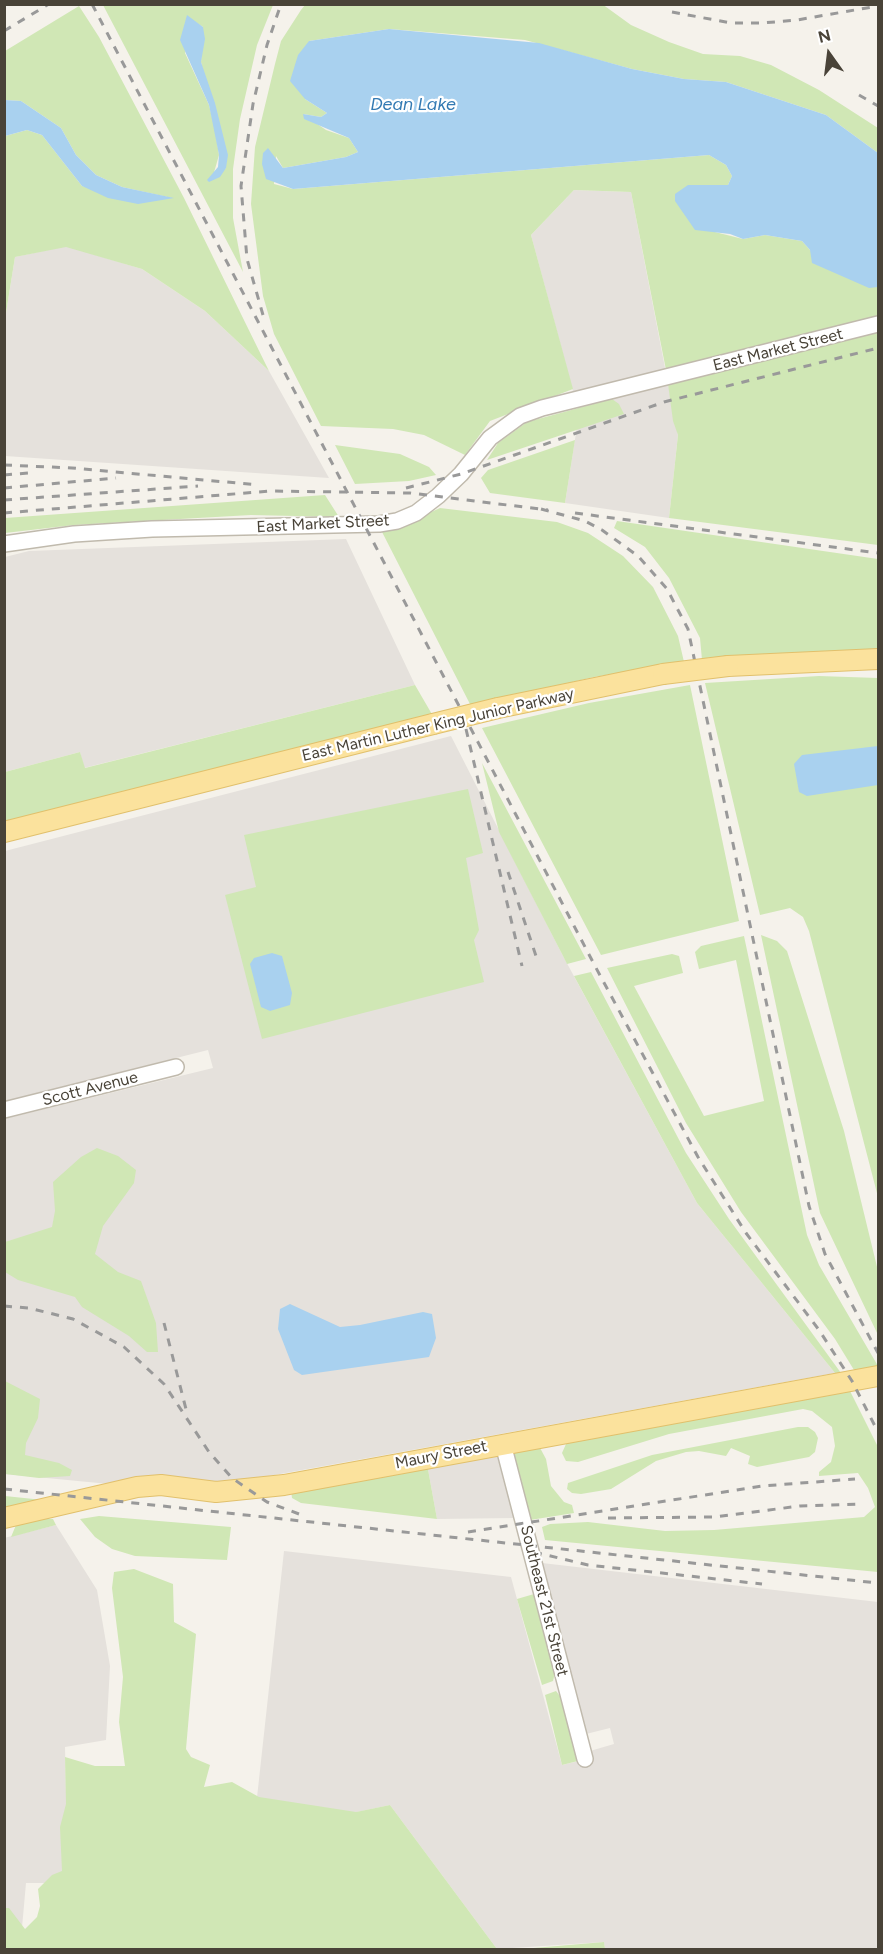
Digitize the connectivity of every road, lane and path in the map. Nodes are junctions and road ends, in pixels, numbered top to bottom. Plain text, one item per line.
1 (879, 324) edge
2 (4, 544) edge
3 (879, 659) edge
4 (4, 832) edge
5 (176, 1067) dead end
6 (4, 1110) edge
7 (877, 1381) edge
8 (503, 1444) junction
9 (4, 1518) edge
10 (585, 1759) dead end

1 - 2 street, East Market Street
3 - 4 main road, East Martin Luther King Junior Parkway, bridge
5 - 6 street, Scott Avenue
7 - 8 main road, Maury Street
8 - 9 main road, Maury Street
8 - 10 street, Southeast 21st Street

